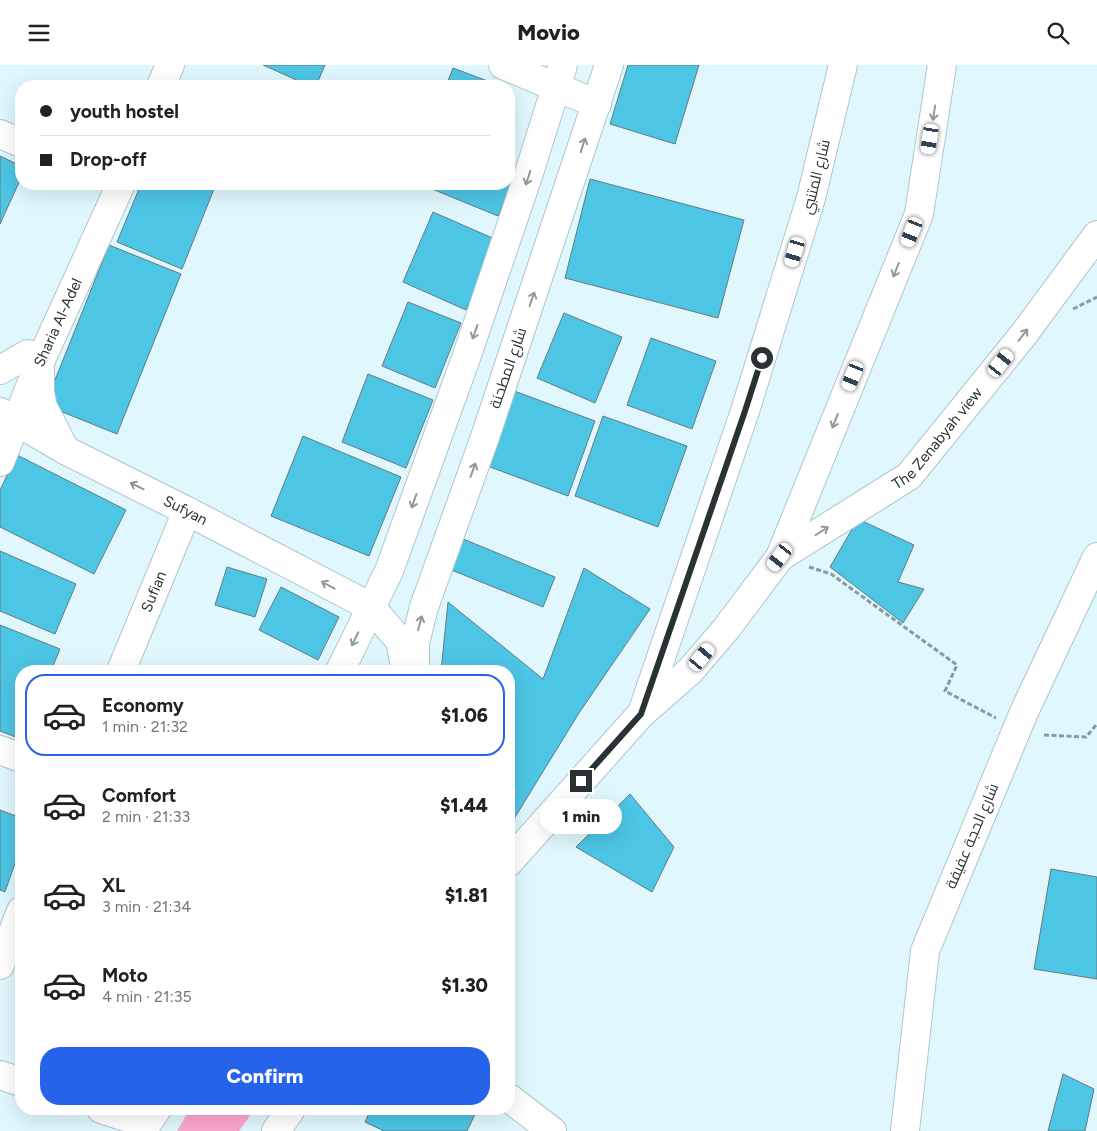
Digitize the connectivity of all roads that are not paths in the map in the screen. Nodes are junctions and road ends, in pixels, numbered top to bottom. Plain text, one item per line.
1 (150, 65) edge
2 (170, 65) edge
3 (502, 65) edge
4 (609, 65) edge
5 (843, 65) edge
6 (942, 65) edge
7 (560, 76) edge
8 (144, 80) edge
9 (164, 80) edge
10 (597, 104) junction
11 (0, 134) edge
12 (15, 140) edge
13 (101, 190) edge
14 (118, 190) edge
15 (1097, 235) edge
16 (34, 358) junction
17 (0, 370) edge
18 (6, 415) edge
19 (65, 450) junction
20 (0, 462) edge
21 (187, 511) junction
22 (780, 557) junction
23 (1097, 557) edge
24 (371, 607) junction
25 (123, 665) edge
26 (343, 665) edge
27 (405, 665) edge
28 (415, 665) edge
29 (641, 714) junction
30 (0, 750) edge
31 (15, 756) edge
32 (515, 841) edge
33 (515, 856) edge
34 (15, 916) edge
35 (0, 965) edge
36 (0, 1075) edge
37 (15, 1080) edge
38 (515, 1103) edge
39 (134, 1115) edge
40 (287, 1115) edge
41 (150, 1118) edge
42 (276, 1131) edge
43 (552, 1131) edge
44 (906, 1131) edge

1 - 8 street
2 - 9 street
3 - 7 street
4 - 10 street, شارع المطحنة
5 - 29 street, شارع المتنبي
6 -> 22 street
7 - 10 street
7 -> 24 street
28 -> 10 street, شارع المطحنة
11 - 12 street
13 - 16 street, Sharia Al-Adel
14 - 16 street, Sharia Al-Adel
22 -> 15 street, The Zenabyah view
16 - 17 street
16 - 18 street, Sharia Al-Adel
16 - 19 street
18 - 19 street, Sufyan
18 - 20 street, Sharia Al-Adel
21 -> 19 street, Sufyan
24 -> 21 street, Sufyan
21 - 25 street, Sufian
22 - 29 street
23 - 44 street, شارع الحجة عفيفة
24 -> 26 street
24 - 27 street
29 - 32 street
29 - 33 street
30 - 31 street
34 - 35 street
36 - 37 street
38 - 43 street
39 - 41 street
40 - 42 street

